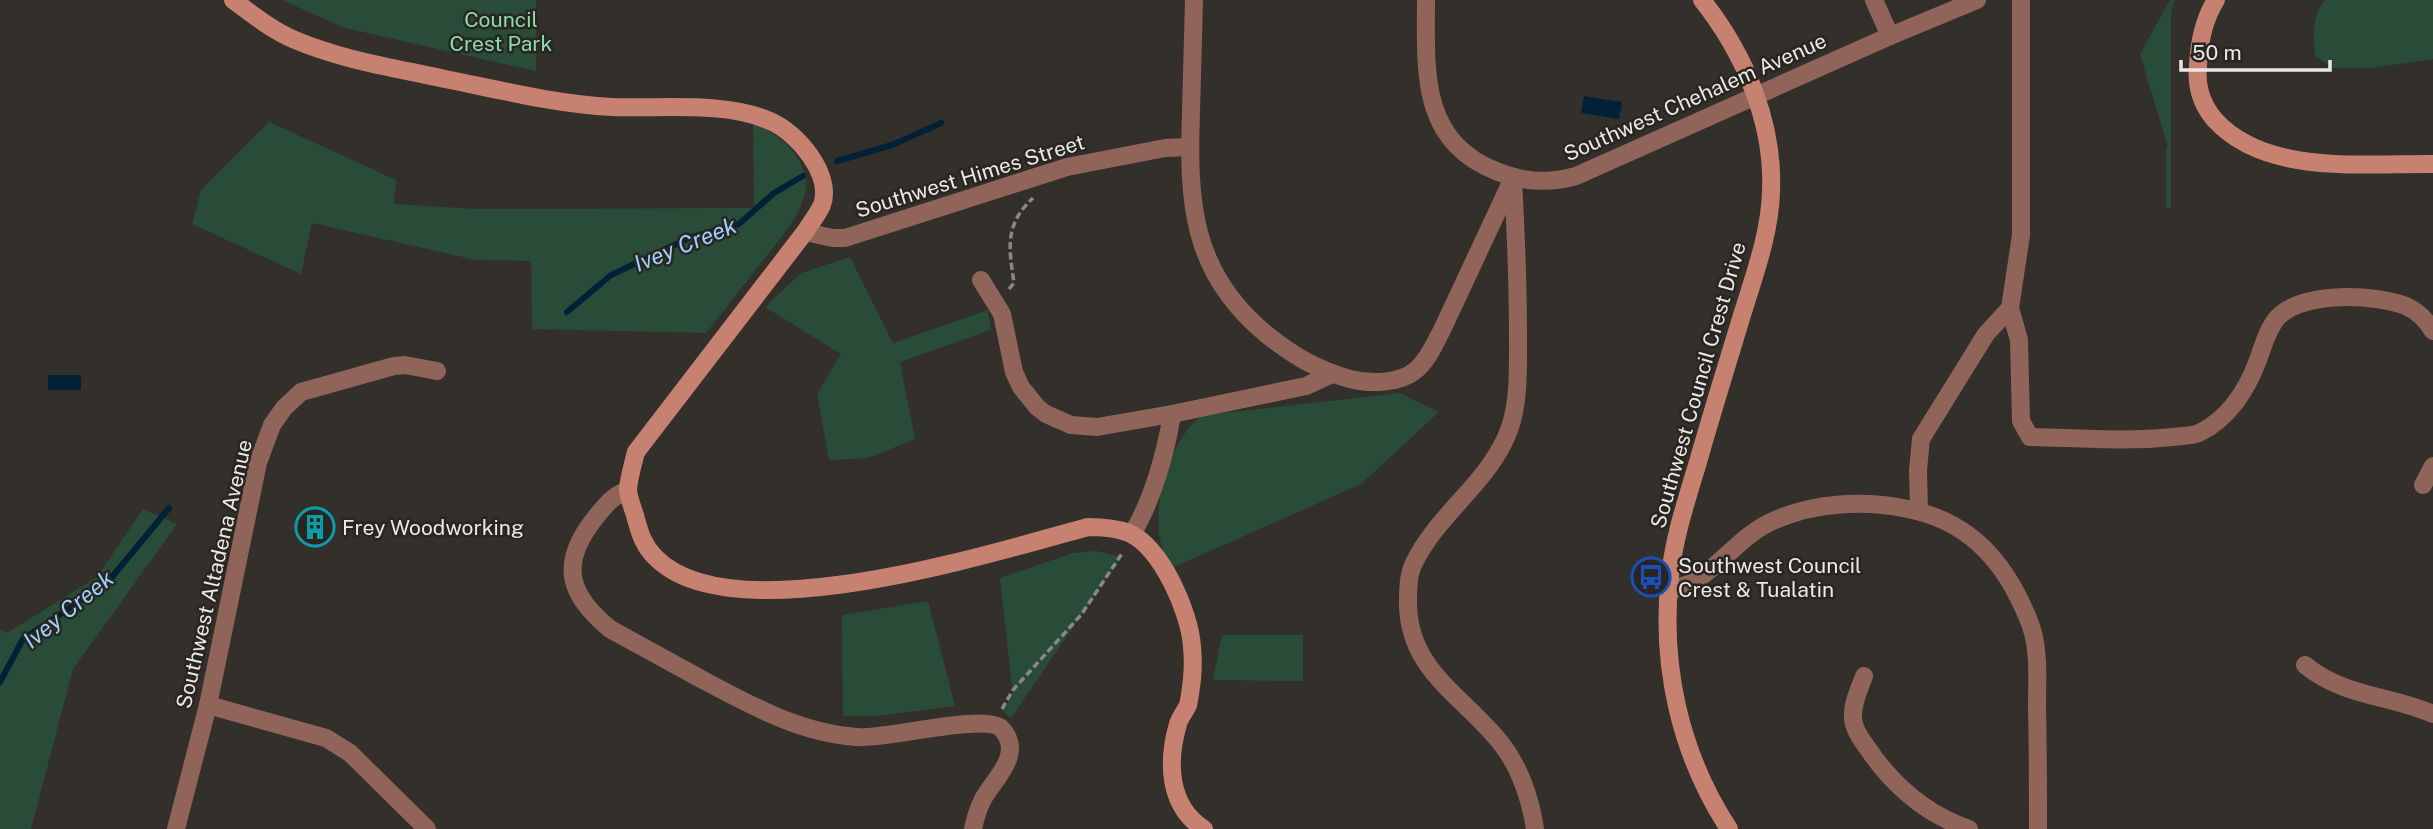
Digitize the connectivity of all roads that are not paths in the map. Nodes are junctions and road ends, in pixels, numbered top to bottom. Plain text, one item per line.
1 (233, 0) edge
2 (1195, 0) edge
3 (1426, 0) edge
4 (1702, 0) edge
5 (1874, 0) edge
6 (1977, 0) edge
7 (2021, 0) edge
8 (2216, 0) edge
9 (1890, 36) junction
10 (1756, 96) junction
11 (1190, 147) junction
12 (2433, 164) edge
13 (1513, 178) junction
14 (805, 232) junction
15 (981, 280) dead end
16 (2010, 308) junction
17 (2433, 331) edge
18 (437, 371) dead end
19 (1332, 374) junction
20 (1172, 414) junction
21 (2433, 466) edge
22 (2423, 485) dead end
23 (628, 490) junction
24 (1919, 511) junction
25 (1132, 534) junction
26 (1668, 592) junction
27 (2305, 665) dead end
28 (1864, 676) dead end
29 (208, 705) junction
30 (2433, 714) edge
31 (176, 829) edge
32 (426, 829) edge
33 (973, 829) edge
34 (1204, 829) edge
35 (1535, 829) edge
36 (1729, 829) edge
37 (1969, 829) edge
38 (2038, 829) edge

1 - 14 street
2 - 11 street
3 - 13 street, Southwest Chehalem Avenue
4 - 10 street, Southwest Council Crest Drive
5 - 9 street
6 - 9 street, Southwest Chehalem Avenue
7 - 16 street
8 - 12 street
9 - 10 street, Southwest Chehalem Avenue
10 - 13 street, Southwest Chehalem Avenue
10 - 26 street, Southwest Council Crest Drive
11 - 14 street, Southwest Himes Street
11 - 19 street
13 - 19 street
13 - 35 street
14 - 23 street
15 - 20 street
16 - 17 street
16 - 24 street
18 - 29 street, Southwest Altadena Avenue
19 - 20 street
20 - 25 street
21 - 22 street
23 - 25 street
23 - 33 street
24 - 26 street
24 - 38 street
25 - 34 street
26 - 36 street, Southwest Council Crest Drive
27 - 30 street
28 - 37 street
29 - 31 street, Southwest Altadena Avenue
29 - 32 street

